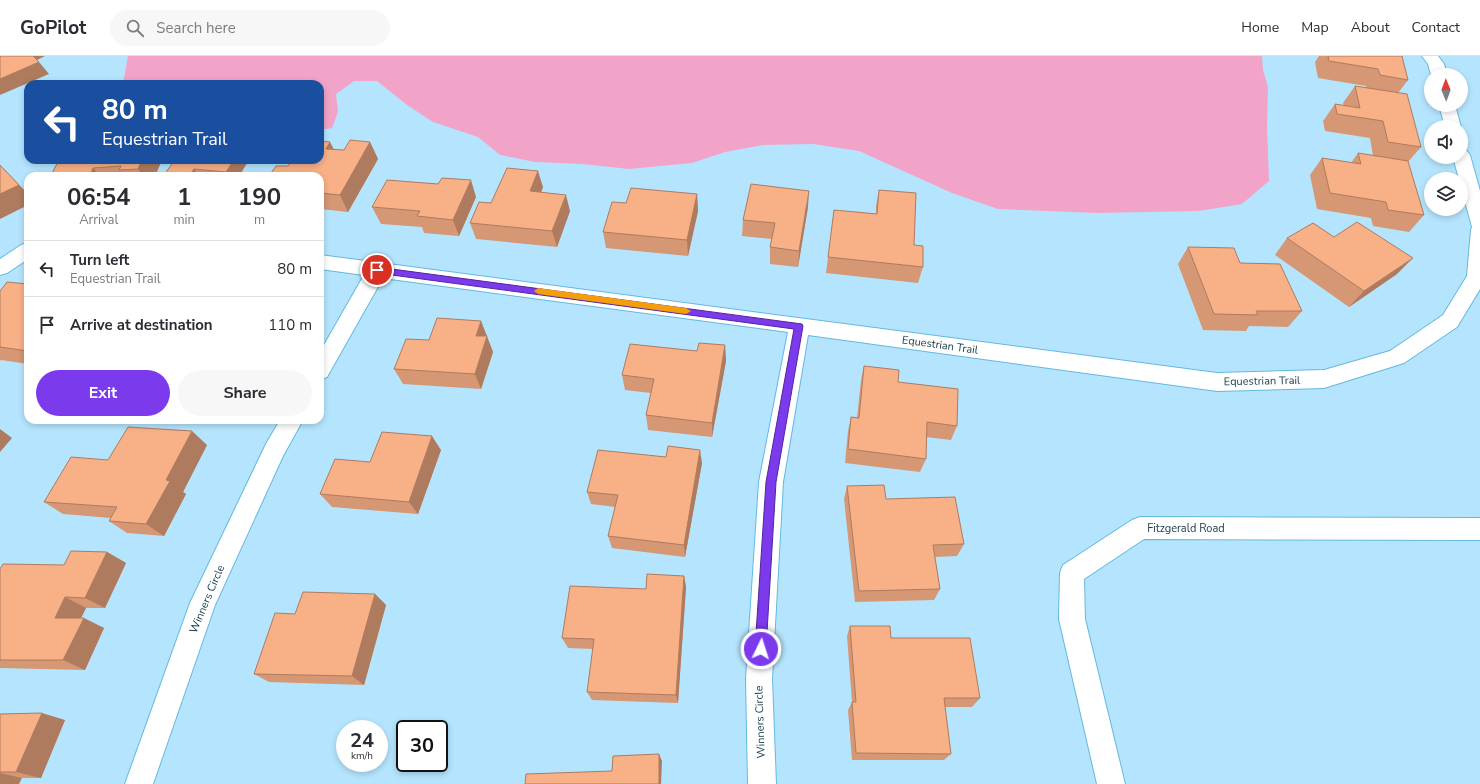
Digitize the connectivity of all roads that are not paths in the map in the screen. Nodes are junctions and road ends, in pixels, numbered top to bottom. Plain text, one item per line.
1 (1430, 56) edge
2 (1437, 68) edge
3 (1463, 164) edge
4 (1480, 224) edge
5 (1480, 230) edge
6 (24, 253) edge
7 (324, 263) edge
8 (0, 268) edge
9 (377, 270) junction
10 (799, 326) junction
11 (324, 364) edge
12 (290, 424) edge
13 (1480, 529) edge
14 (139, 784) edge
15 (762, 784) edge
16 (1111, 784) edge

1 - 2 street
3 - 4 street
5 - 10 street, Equestrian Trail
6 - 8 street
7 - 9 street, Equestrian Trail
9 - 10 street, Equestrian Trail
9 - 11 street
10 - 15 street, Winners Circle
12 - 14 street, Winners Circle
13 - 16 street, Fitzgerald Road

